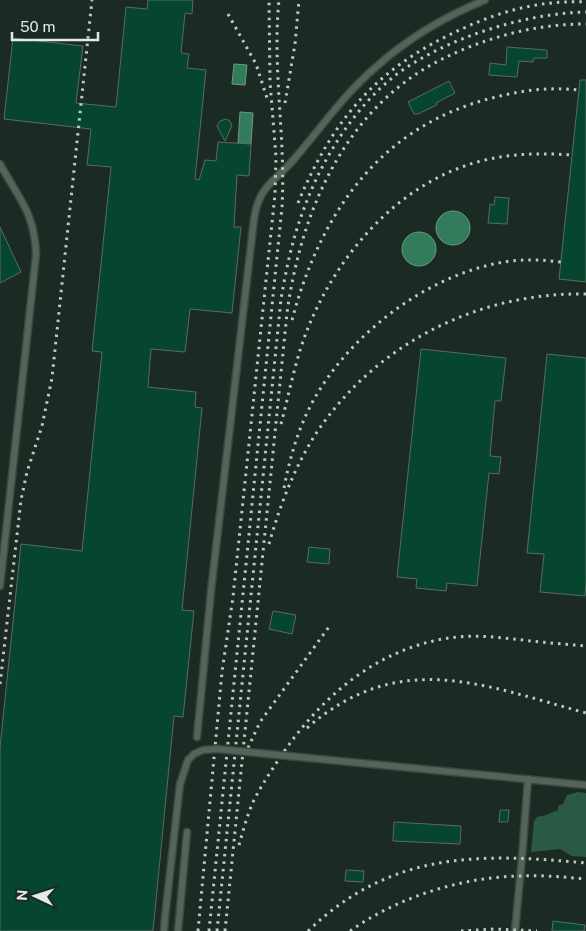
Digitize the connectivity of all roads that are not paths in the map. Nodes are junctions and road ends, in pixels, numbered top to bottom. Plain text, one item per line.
1 (485, 0) edge
2 (0, 164) edge
3 (0, 586) edge
4 (196, 737) dead end
5 (528, 779) junction
6 (586, 784) edge
7 (187, 832) dead end
8 (164, 931) edge
9 (178, 931) edge
10 (515, 931) edge

1 - 4 lane
2 - 3 lane
5 - 6 lane
5 - 8 lane, bridge
5 - 10 lane
7 - 9 lane

